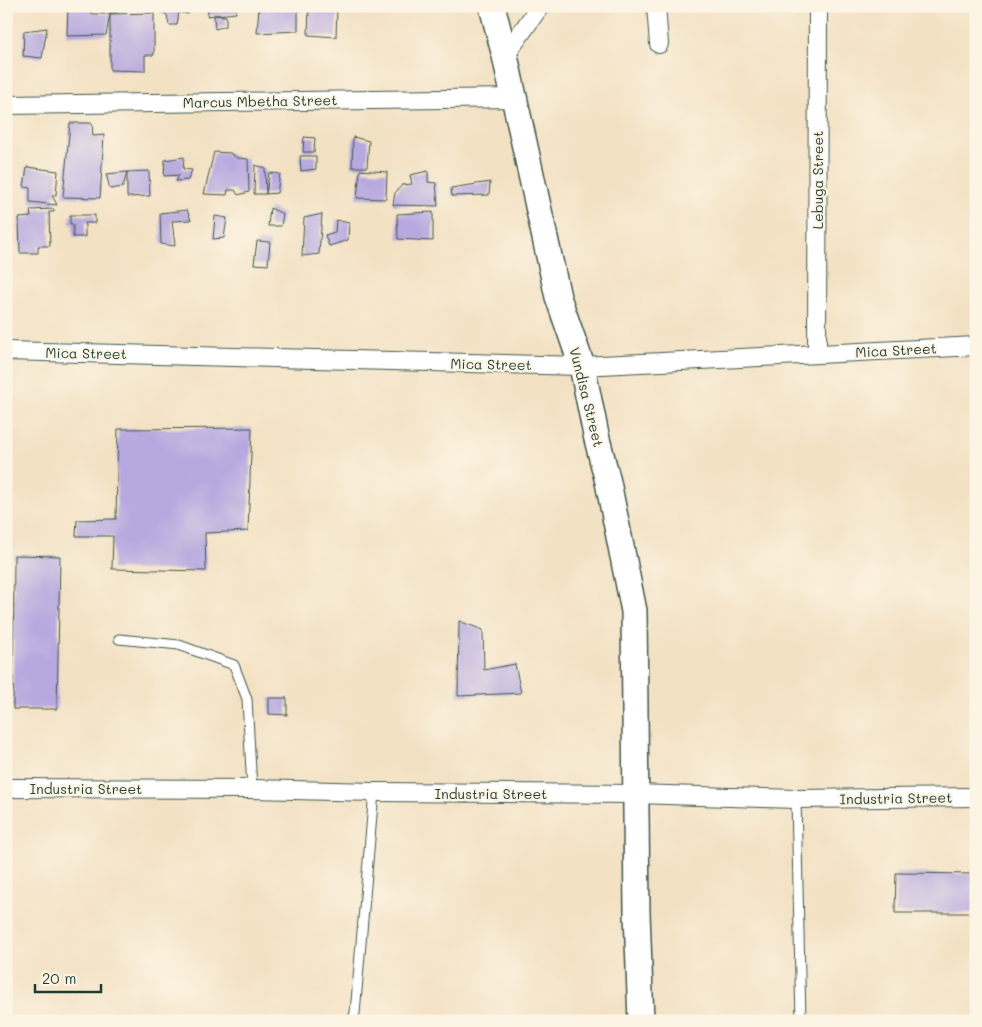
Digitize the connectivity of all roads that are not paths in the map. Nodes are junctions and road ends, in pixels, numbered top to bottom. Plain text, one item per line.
1 (492, 6) edge
2 (540, 6) edge
3 (656, 6) edge
4 (818, 6) edge
5 (659, 44) dead end
6 (505, 56) junction
7 (515, 98) junction
8 (6, 105) edge
9 (976, 346) edge
10 (6, 351) edge
11 (817, 354) junction
12 (582, 366) junction
13 (119, 639) dead end
14 (6, 788) edge
15 (252, 789) junction
16 (374, 792) junction
17 (636, 794) junction
18 (976, 797) edge
19 (796, 799) junction
20 (352, 1021) edge
21 (641, 1021) edge
22 (801, 1021) edge

1 - 6 street, Vundisa Street
2 - 6 street
3 - 5 street
4 - 11 street, Lebuga Street
6 - 7 street, Vundisa Street
7 - 8 street, Marcus Mbetha Street
7 - 12 street, Vundisa Street
9 - 11 street, Mica Street
10 - 12 street, Mica Street
11 - 12 street, Mica Street
12 - 17 street, Vundisa Street
13 - 15 lane
14 - 15 street, Industria Street
15 - 16 street, Industria Street
16 - 17 street, Industria Street
16 - 20 lane
17 - 19 street, Industria Street
17 - 21 street, Vundisa Street
18 - 19 street, Industria Street
19 - 22 lane

